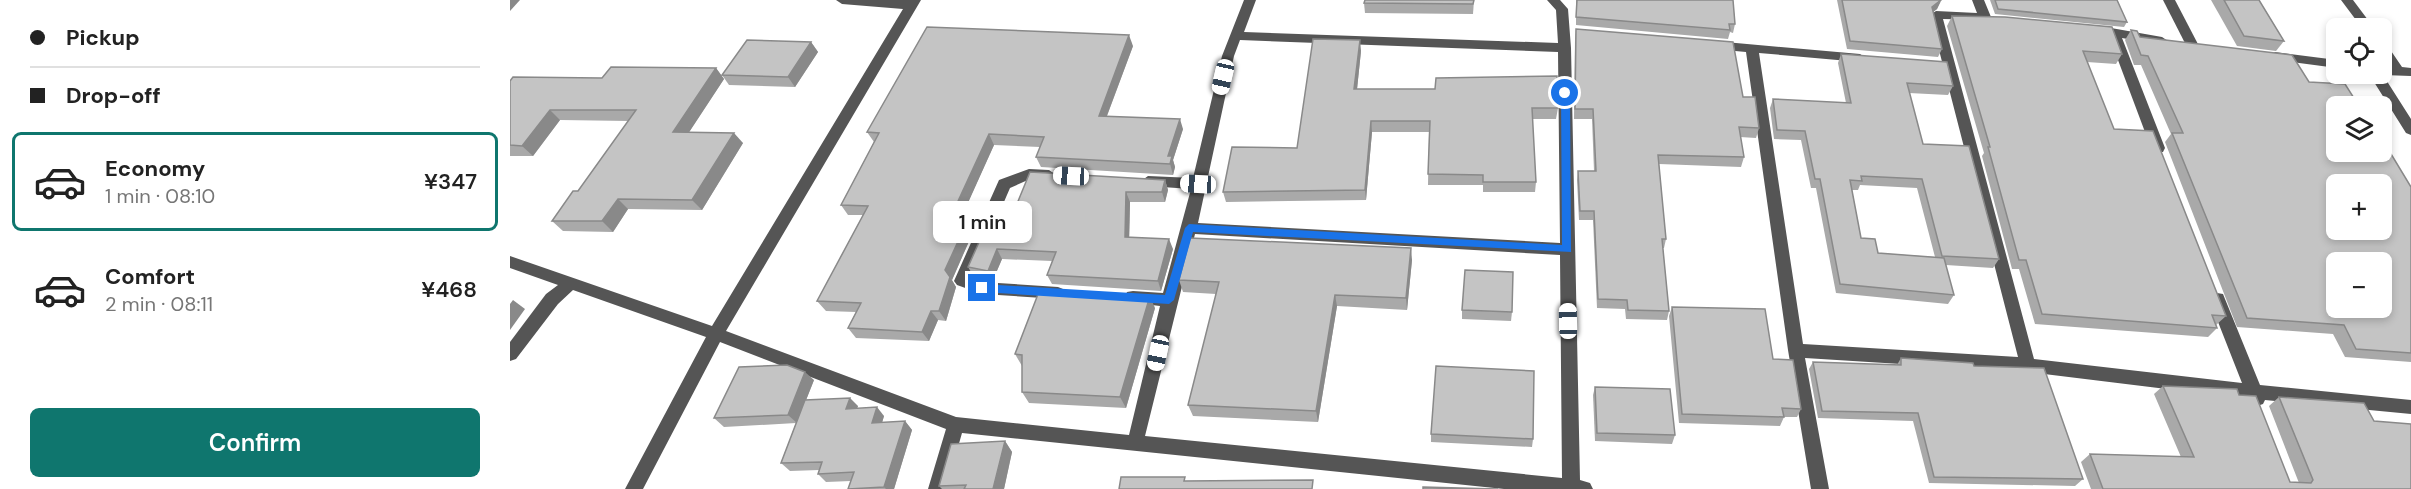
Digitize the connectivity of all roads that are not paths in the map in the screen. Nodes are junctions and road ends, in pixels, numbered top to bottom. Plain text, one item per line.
1 (842, 0) edge
2 (1250, 0) edge
3 (1553, 0) edge
4 (1978, 0) edge
5 (2169, 0) edge
6 (2347, 0) edge
7 (913, 3) edge
8 (2360, 18) edge
9 (2078, 27) edge
10 (2112, 30) junction
11 (1236, 36) junction
12 (1705, 44) edge
13 (1564, 48) junction
14 (1752, 49) junction
15 (2260, 54) edge
16 (2392, 58) edge
17 (1879, 59) edge
18 (2326, 63) edge
19 (2405, 71) edge
20 (2382, 84) edge
21 (2411, 130) edge
22 (2162, 158) edge
23 (1063, 176) edge
24 (1131, 180) edge
25 (1198, 184) junction
26 (1189, 228) junction
27 (1567, 249) junction
28 (510, 262) edge
29 (570, 284) junction
30 (2212, 285) edge
31 (1075, 294) edge
32 (1122, 297) edge
33 (1169, 300) junction
34 (716, 334) junction
35 (1796, 350) junction
36 (510, 354) edge
37 (2028, 365) junction
38 (2254, 392) junction
39 (2411, 407) edge
40 (2262, 414) edge
41 (956, 425) junction
42 (1135, 444) junction
43 (1577, 488) edge
44 (633, 489) edge
45 (937, 489) edge
46 (1820, 489) edge

1 - 7 street
2 - 11 street
3 - 13 street
4 - 37 street
5 - 10 street
6 - 8 street
7 - 34 street
9 - 10 street
10 - 22 street
11 - 13 street
11 - 25 street
12 - 14 street
13 - 27 street
14 - 17 street
14 - 35 street
15 - 18 street
16 - 19 street
20 - 21 street
23 - 31 street
24 - 25 street
25 - 26 street
26 - 27 street
26 - 33 street
27 - 43 street
28 - 29 street
29 - 34 street
29 - 36 street
30 - 38 street
32 - 33 street
33 - 42 street
34 - 41 street
34 - 44 street
35 - 37 street
35 - 46 street
37 - 38 street
38 - 39 street
38 - 40 street
41 - 42 street
41 - 45 street
42 - 43 street

